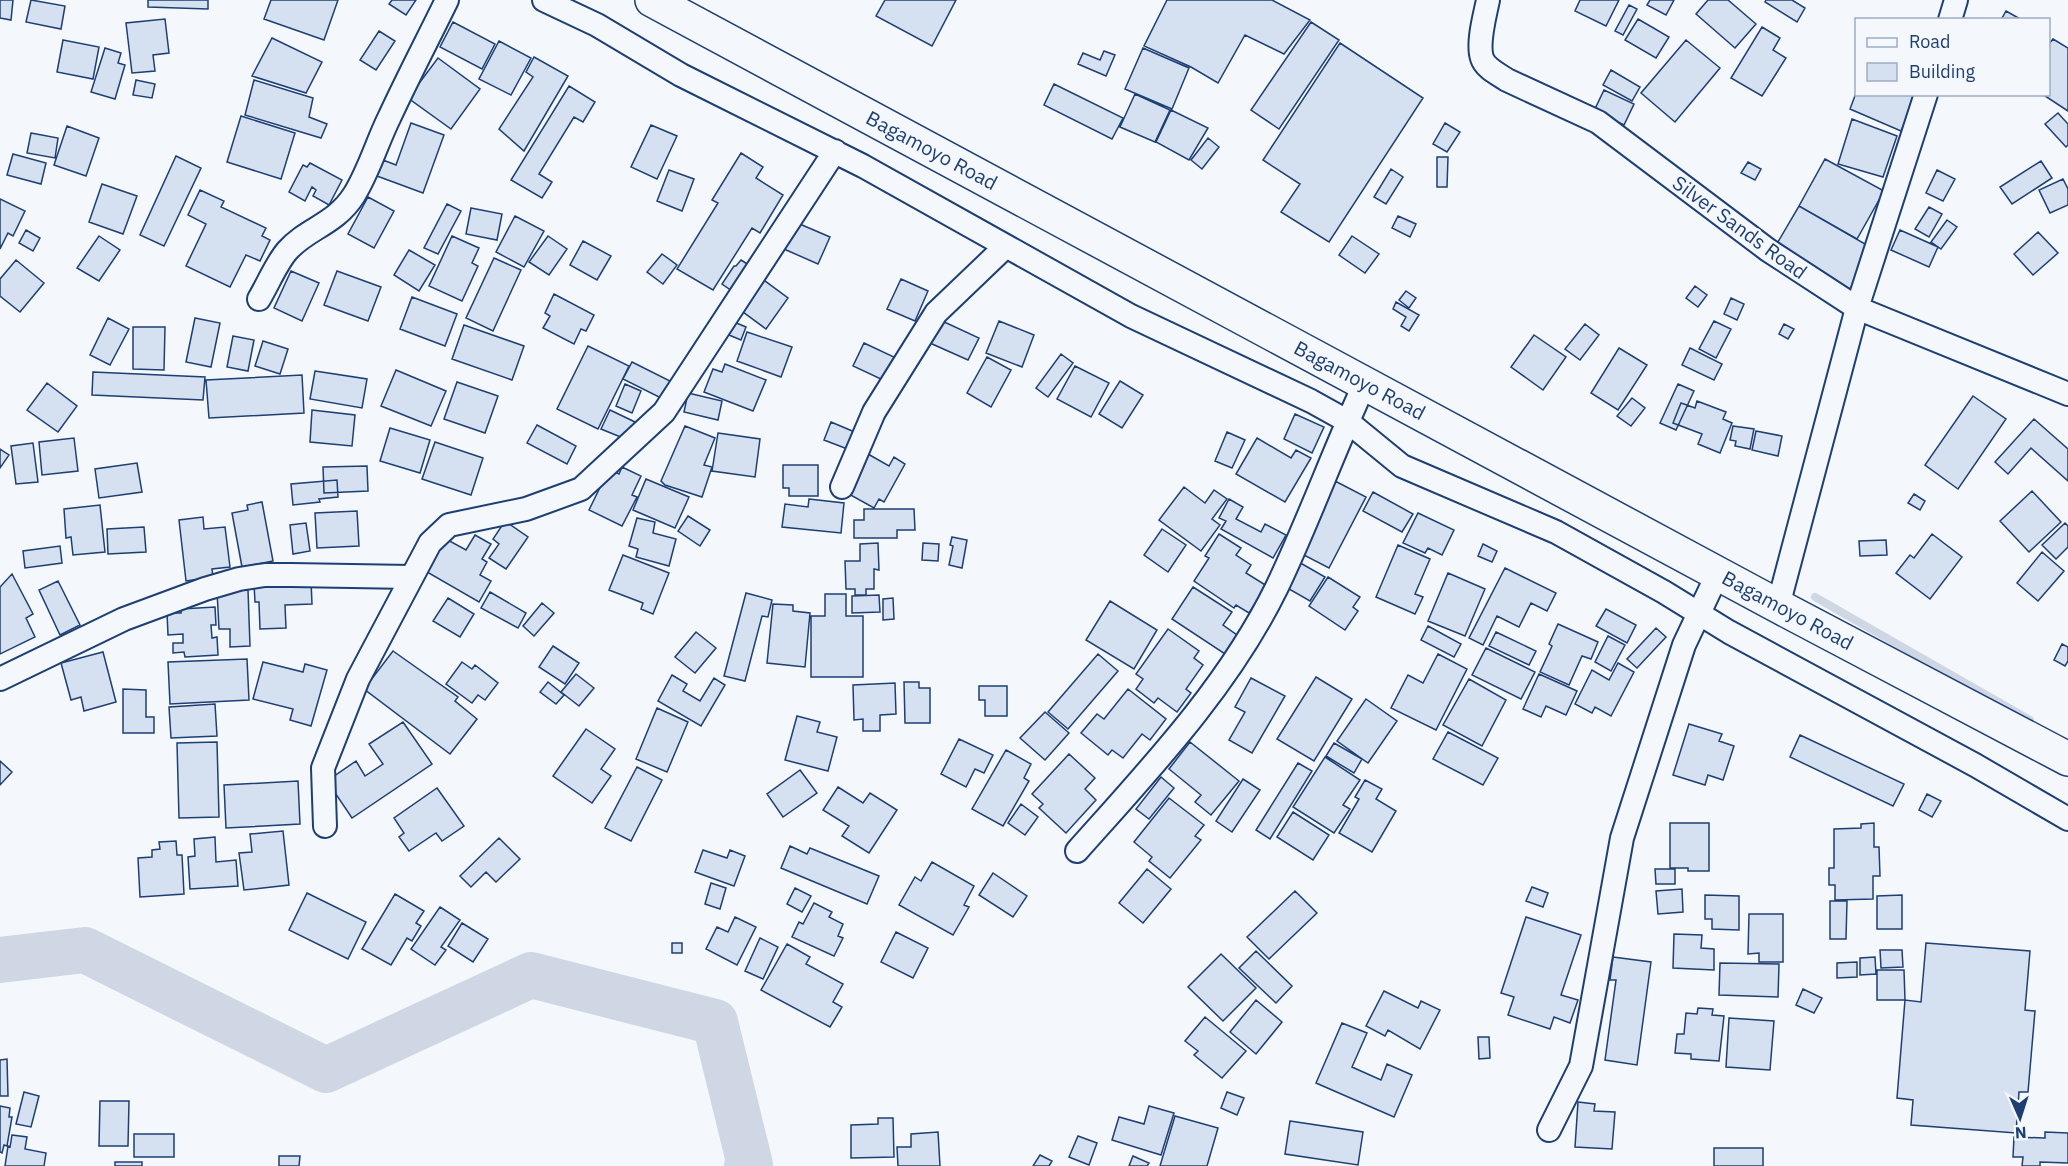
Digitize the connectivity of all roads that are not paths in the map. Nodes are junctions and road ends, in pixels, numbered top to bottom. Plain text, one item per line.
1 (447, 0) edge
2 (544, 0) edge
3 (652, 0) edge
4 (1488, 0) edge
5 (1956, 0) edge
6 (1951, 18) edge
7 (1925, 96) edge
8 (835, 151) junction
9 (1006, 246) junction
10 (259, 299) dead end
11 (1857, 308) junction
12 (1365, 383) junction
13 (2068, 394) edge
14 (1347, 421) junction
15 (842, 488) dead end
16 (1718, 573) junction
17 (411, 577) junction
18 (1778, 606) junction
19 (1698, 613) junction
20 (0, 679) edge
21 (2068, 759) edge
22 (2068, 819) edge
23 (325, 826) dead end
24 (1077, 851) dead end
25 (1549, 1130) dead end

1 - 10 street
2 - 8 street
3 - 12 highway, Bagamoyo Road
4 - 11 street, Silver Sands Road
5 - 6 street
7 - 11 street
8 - 9 street
8 - 17 street
9 - 14 street
9 - 15 street
11 - 13 street, Silver Sands Road
11 - 18 street
12 - 14 street
12 - 16 highway, Bagamoyo Road
14 - 19 street
14 - 24 street
16 - 18 highway, Bagamoyo Road
16 - 19 street
17 - 20 street
17 - 23 street
18 - 21 highway, Bagamoyo Road
19 - 22 street
19 - 25 street

